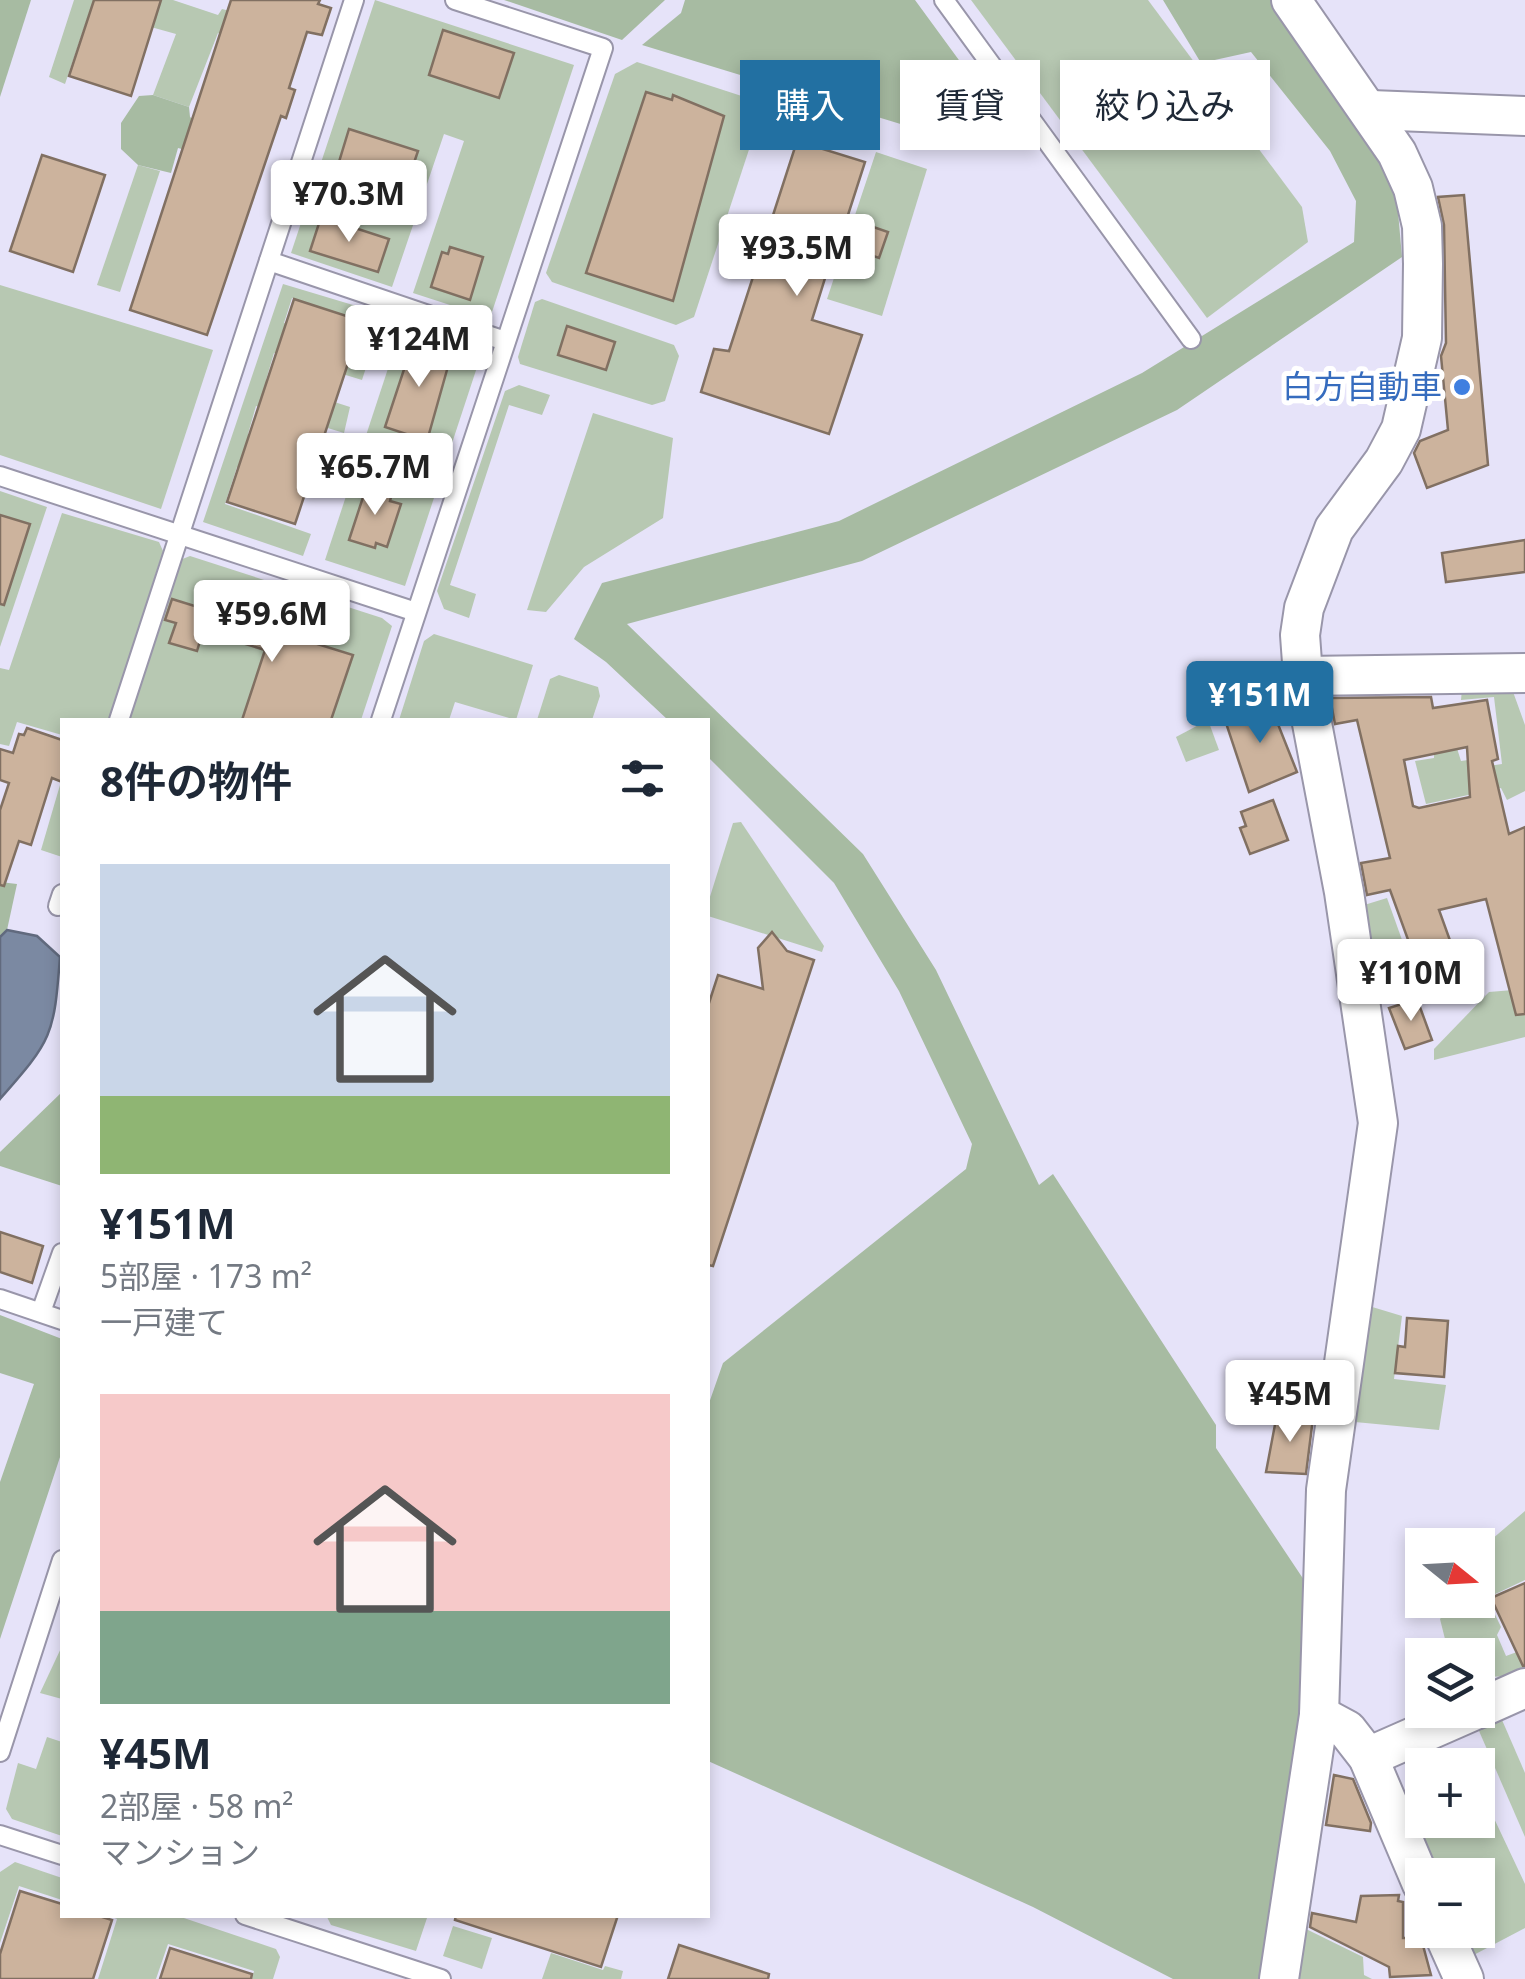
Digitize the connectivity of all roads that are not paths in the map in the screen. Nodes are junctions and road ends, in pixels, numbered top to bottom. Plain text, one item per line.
1 (354, 0) edge
2 (455, 0) edge
3 (944, 0) edge
4 (1291, 0) edge
5 (1370, 110) junction
6 (1525, 116) edge
7 (269, 261) junction
8 (1191, 339) dead end
9 (505, 341) junction
10 (0, 476) edge
11 (180, 536) junction
12 (416, 612) junction
13 (1525, 672) edge
14 (1303, 676) junction
15 (120, 718) edge
16 (381, 718) edge
17 (60, 1259) edge
18 (0, 1299) edge
19 (42, 1312) junction
20 (60, 1319) edge
21 (60, 1566) edge
22 (1525, 1688) edge
23 (1495, 1701) edge
24 (1320, 1714) junction
25 (1435, 1728) edge
26 (0, 1752) edge
27 (1368, 1757) junction
28 (0, 1835) edge
29 (60, 1854) edge
30 (1411, 1858) edge
31 (254, 1918) edge
32 (1450, 1948) edge
33 (441, 1979) edge
34 (1280, 1979) edge
35 (1464, 1979) edge

1 - 7 lane
2 - 9 lane
3 - 8 lane
4 - 5 street
5 - 6 street
5 - 14 street
7 - 9 lane
7 - 11 lane
9 - 12 lane
10 - 11 lane
11 - 12 lane
11 - 15 lane
12 - 16 lane
13 - 14 street
14 - 24 street
17 - 19 lane
18 - 19 lane
19 - 20 lane
21 - 26 lane
22 - 23 street
24 - 27 street
24 - 34 street
25 - 27 street
27 - 30 street
28 - 29 lane
31 - 33 lane
32 - 35 street

